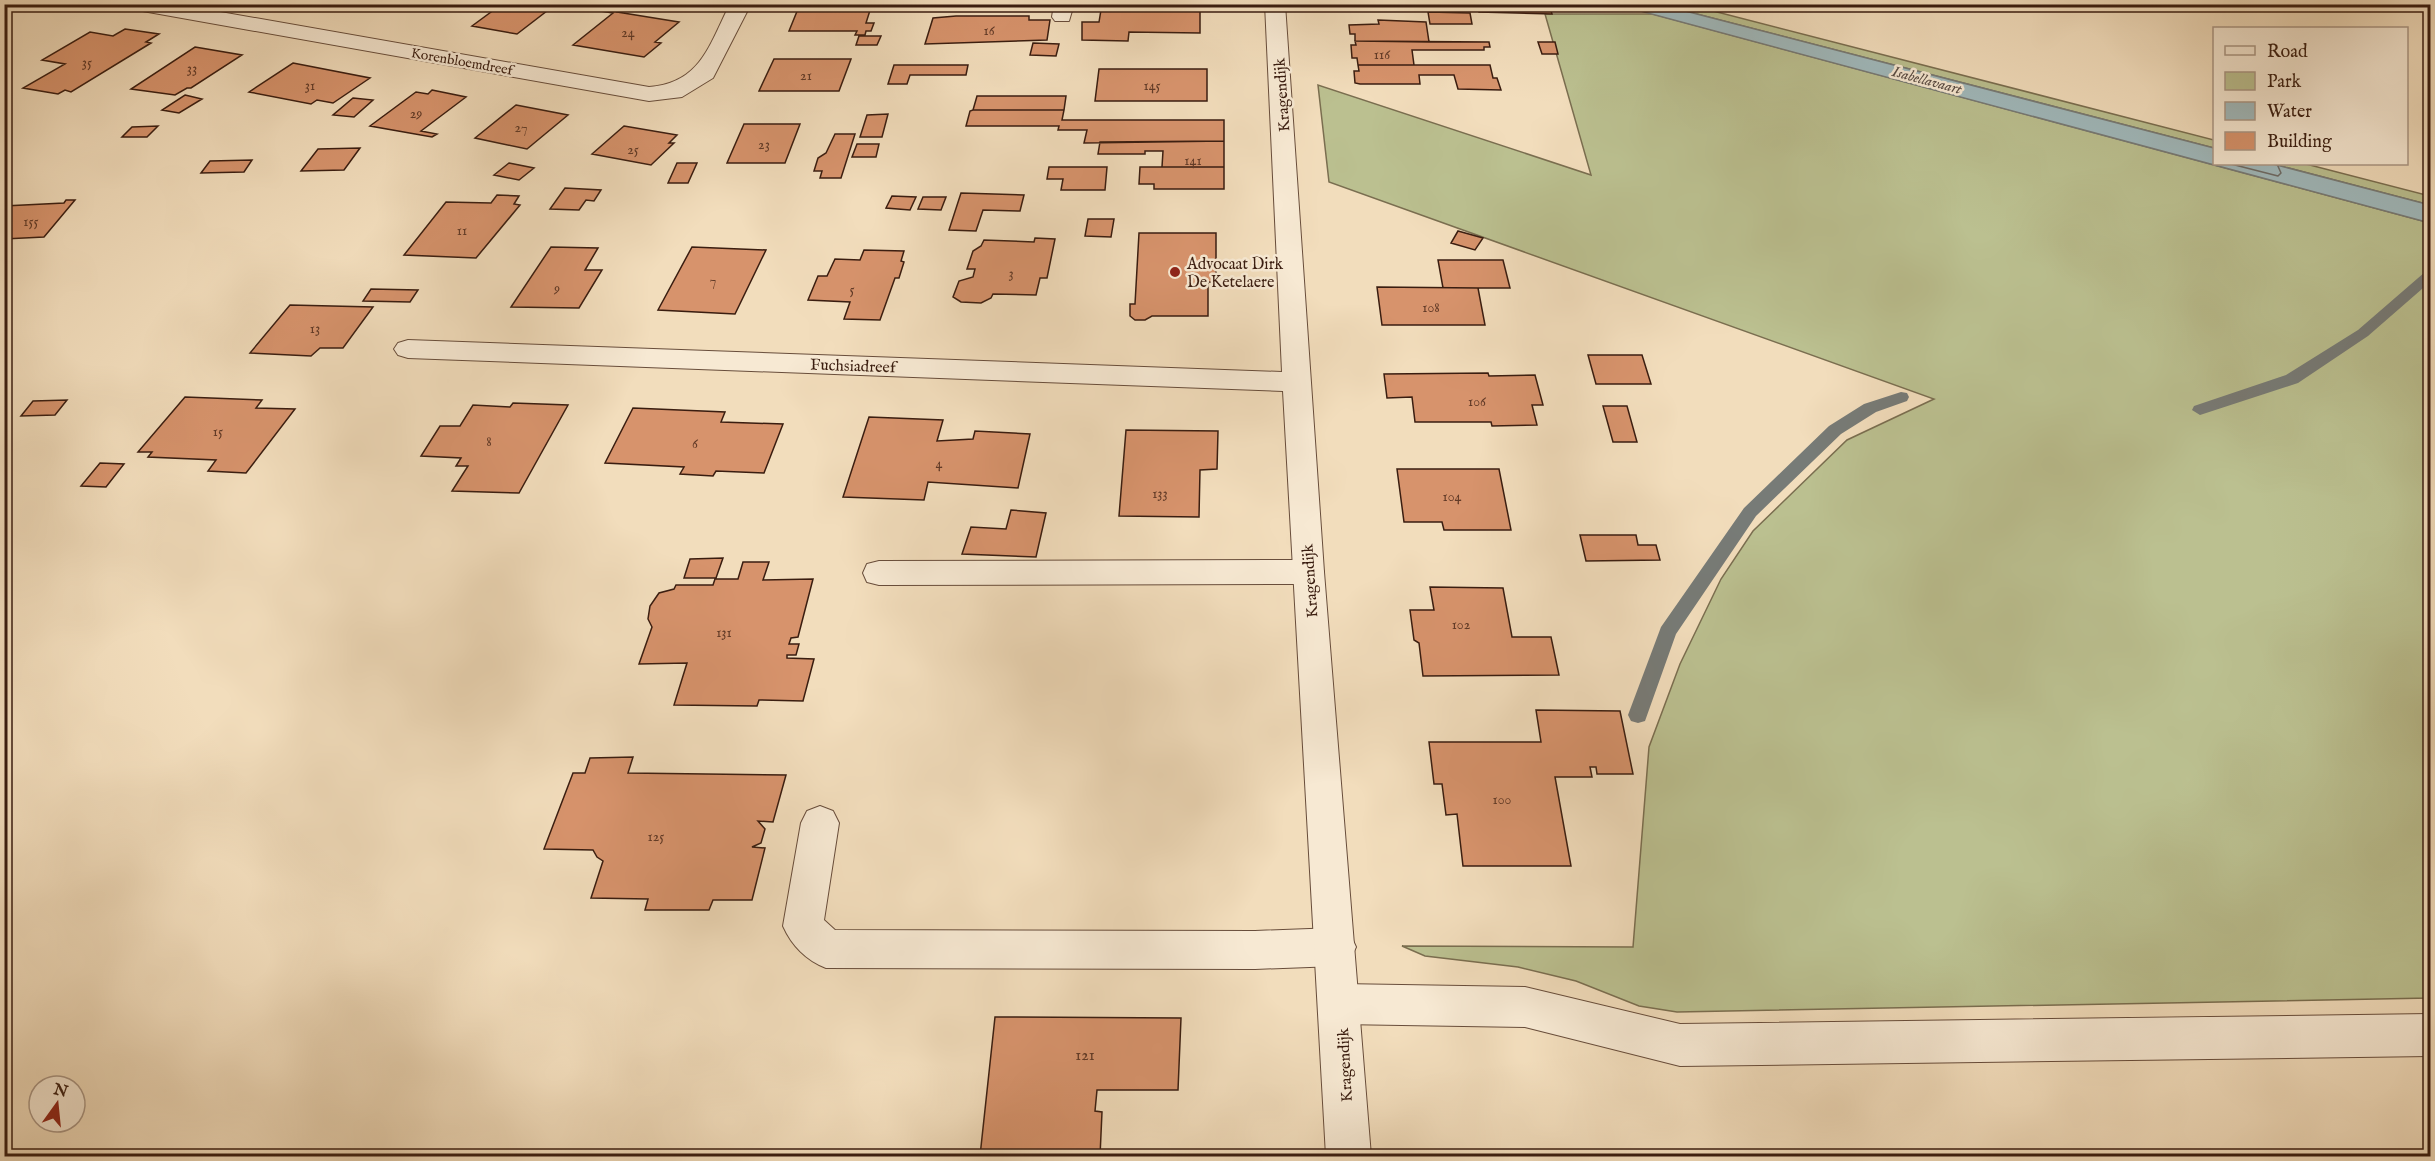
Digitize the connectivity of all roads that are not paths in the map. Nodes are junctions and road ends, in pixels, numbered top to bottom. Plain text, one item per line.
1 (137, 4) edge
2 (741, 4) edge
3 (1275, 4) edge
4 (408, 349) dead end
5 (1297, 382) junction
6 (1308, 572) junction
7 (879, 573) dead end
8 (820, 823) dead end
9 (1336, 947) junction
10 (1340, 1004) junction
11 (2430, 1035) edge
12 (1349, 1156) edge

1 - 2 street, Korenbloemdreef
3 - 5 street, Kragendijk
4 - 5 street, Fuchsiadreef
5 - 6 street, Kragendijk
6 - 7 street
6 - 9 street, Kragendijk
8 - 9 street
9 - 10 street, Kragendijk
10 - 11 street
10 - 12 street, Kragendijk

